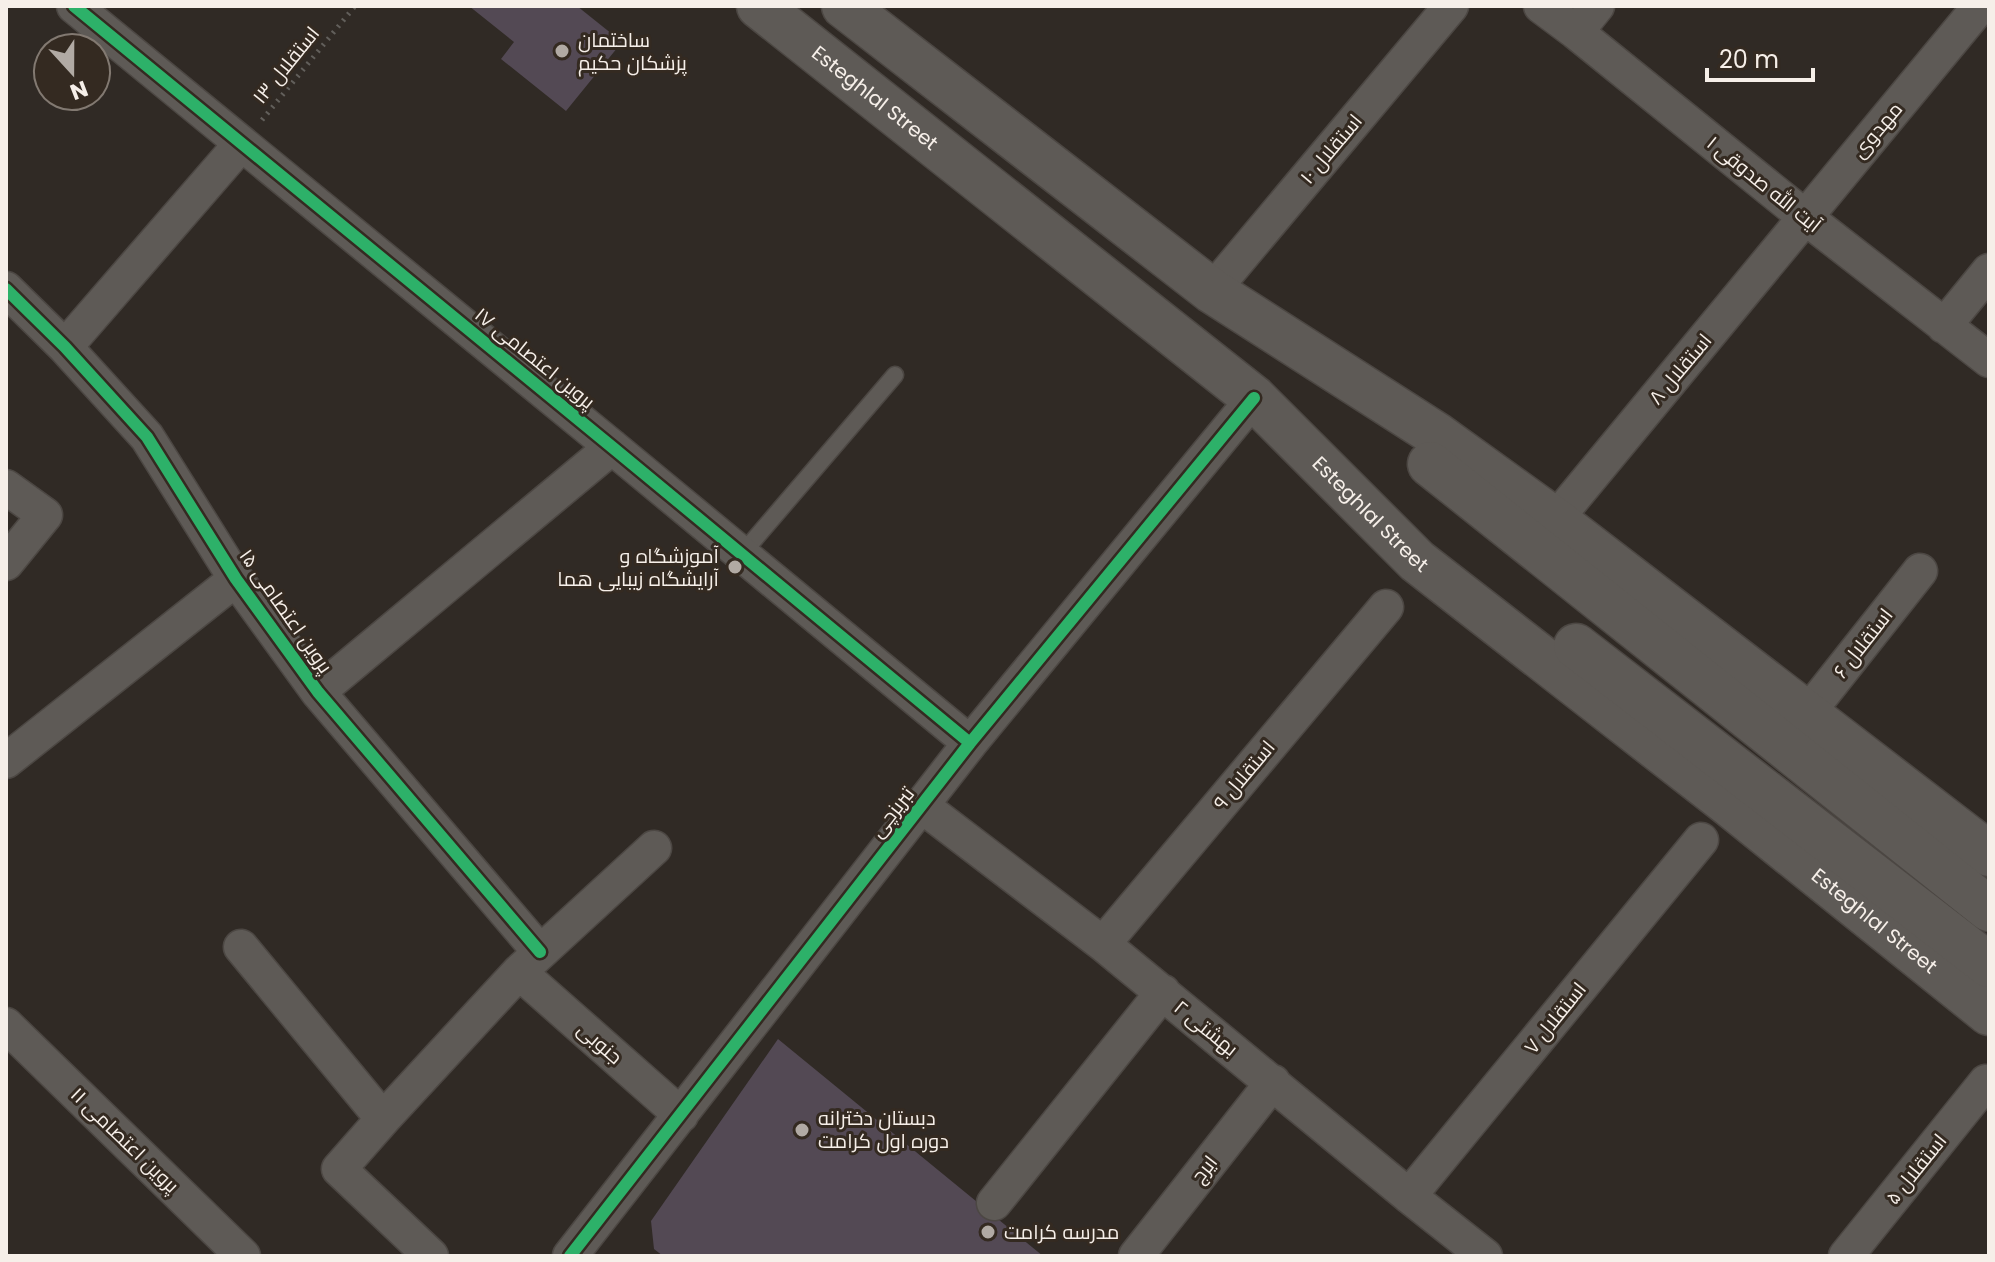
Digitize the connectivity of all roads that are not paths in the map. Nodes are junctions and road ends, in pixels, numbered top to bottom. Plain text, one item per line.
1 (74, 6) edge
2 (759, 6) edge
3 (1451, 6) edge
4 (1541, 6) edge
5 (1597, 6) edge
6 (1980, 6) edge
7 (867, 13) edge
8 (1576, 32) junction
9 (241, 144) junction
10 (1805, 217) junction
11 (1989, 271) edge
12 (6, 289) edge
13 (1212, 291) junction
14 (1944, 326) junction
15 (65, 347) junction
16 (1989, 360) edge
17 (895, 375) dead end
18 (1254, 398) junction
19 (612, 447) junction
20 (6, 487) edge
21 (1555, 520) junction
22 (741, 555) junction
23 (6, 563) edge
24 (1920, 571) dead end
25 (236, 579) junction
26 (1386, 607) dead end
27 (318, 692) junction
28 (1806, 715) junction
29 (970, 743) junction
30 (6, 761) edge
31 (922, 806) junction
32 (1701, 840) dead end
33 (654, 848) dead end
34 (1989, 854) edge
35 (1989, 909) edge
36 (1103, 944) junction
37 (241, 947) dead end
38 (529, 962) junction
39 (1989, 965) edge
40 (1163, 992) junction
41 (1989, 1013) edge
42 (6, 1025) edge
43 (1273, 1082) junction
44 (1986, 1082) dead end
45 (681, 1115) junction
46 (383, 1119) junction
47 (1409, 1196) junction
48 (994, 1203) dead end
49 (579, 1253) edge
50 (243, 1256) edge
51 (431, 1256) edge
52 (1136, 1256) edge
53 (1485, 1256) edge
54 (1846, 1256) edge

1 - 9 street, پروین اعتصامی ۱۷
2 - 18 main road, Esteghlal Street
3 - 13 street, استقلال ۱۰
4 - 8 street, آیت الله صدوقی ۱
5 - 8 street
6 - 10 street, مهدوی
7 - 13 main road
8 - 10 street, آیت الله صدوقی ۱
9 - 15 street
9 - 19 street, پروین اعتصامی ۱۷
10 - 14 street, آیت الله صدوقی ۱
10 - 21 street, استقلال ۸
11 - 14 street
12 - 15 street, پروین اعتصامی ۱۵
13 - 21 main road
13 - 35 main road
14 - 16 street, آیت الله صدوقی ۱
15 - 25 street, پروین اعتصامی ۱۵
17 - 22 lane
18 - 29 street, تبریزچی
18 - 39 main road
18 - 41 main road, Esteghlal Street
19 - 22 street, پروین اعتصامی ۱۷
19 - 27 street
20 - 23 street
21 - 28 main road
22 - 29 street, پروین اعتصامی ۱۷
24 - 28 street, استقلال ۶
25 - 27 street, پروین اعتصامی ۱۵
25 - 30 street
26 - 36 street, استقلال ۹
27 - 38 street, پروین اعتصامی ۱۵
28 - 34 main road
29 - 31 street, تبریزچی
31 - 36 street, بهشتی ۲
31 - 45 street, تبریزچی
32 - 47 street, استقلال ۷
33 - 38 street
36 - 40 street, بهشتی ۲
37 - 46 street
38 - 45 street, جنوبی
38 - 46 street
40 - 43 street, بهشتی ۲
40 - 48 street
42 - 50 street, پروین اعتصامی ۱۱
43 - 47 street, بهشتی ۲
43 - 52 street, ایرج
44 - 54 street, استقلال ۵
45 - 49 street, تبریزچی
46 - 51 street
47 - 53 street, بهشتی ۲

